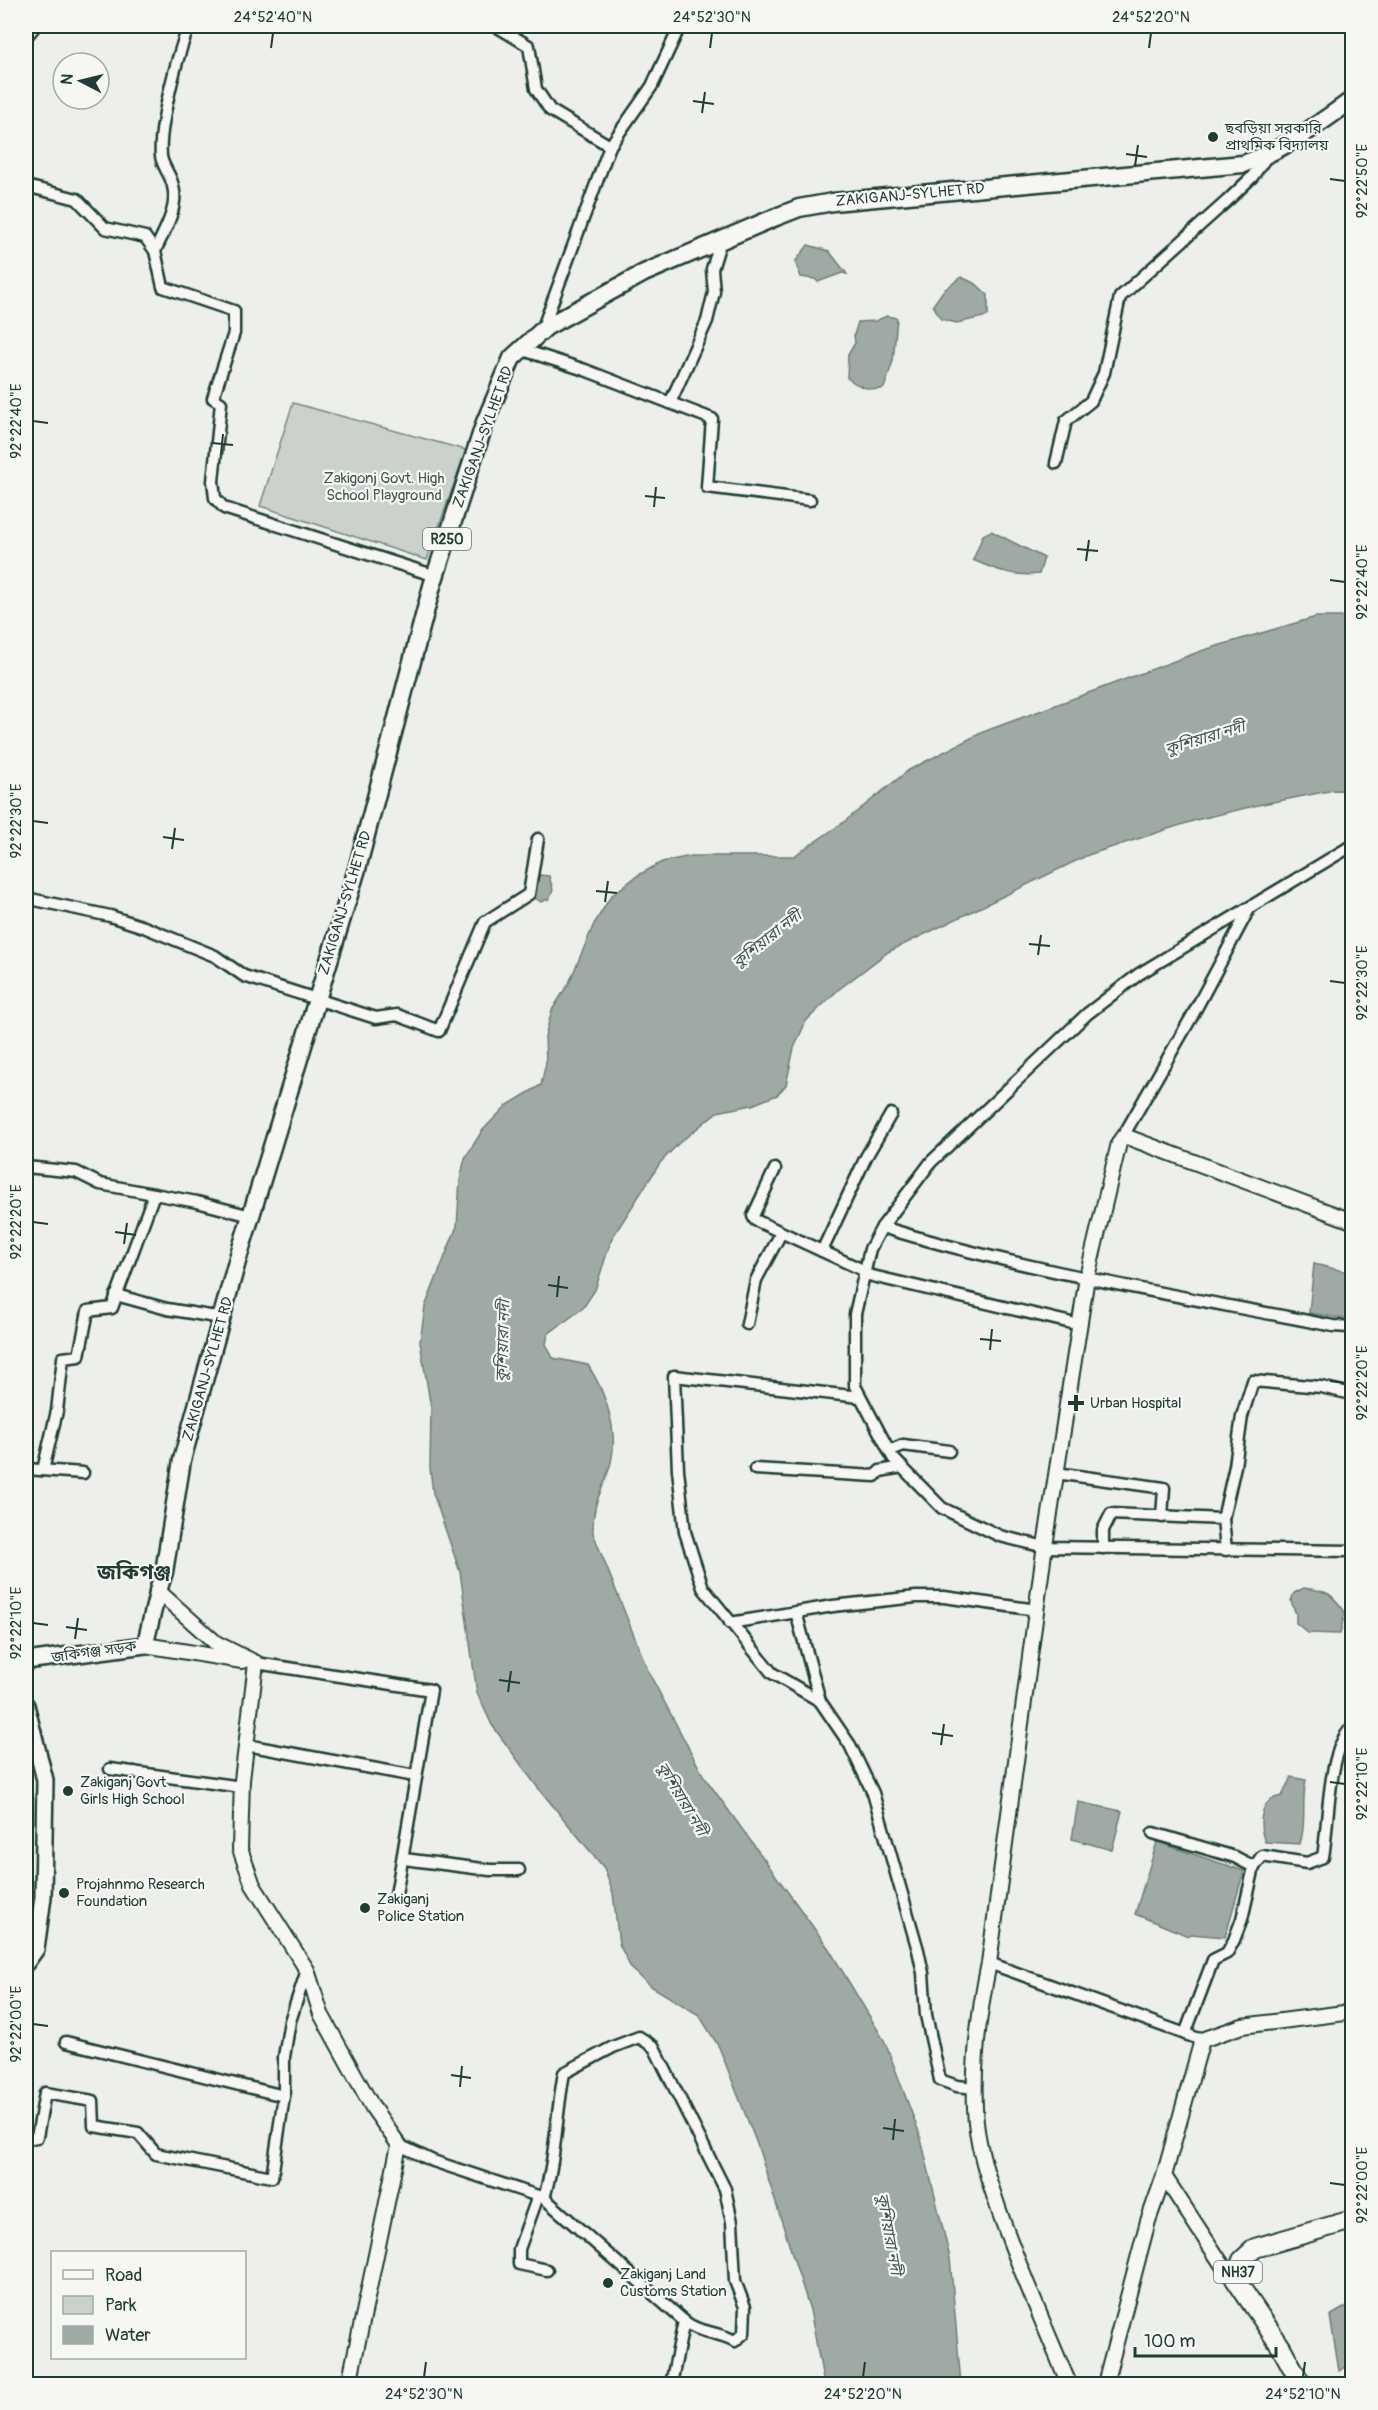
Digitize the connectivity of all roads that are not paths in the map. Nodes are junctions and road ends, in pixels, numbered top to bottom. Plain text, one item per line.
1 (35, 26) edge
2 (189, 26) edge
3 (496, 26) edge
4 (680, 26) edge
5 (26, 37) edge
6 (1353, 100) edge
7 (610, 146) junction
8 (1267, 156) junction
9 (26, 186) edge
10 (722, 240) junction
11 (155, 251) junction
12 (542, 331) junction
13 (520, 349) junction
14 (670, 403) junction
15 (1056, 463) dead end
16 (810, 500) dead end
17 (436, 576) junction
18 (538, 839) dead end
19 (1348, 848) dead end
20 (26, 898) edge
21 (1248, 911) junction
22 (316, 999) junction
23 (891, 1114) dead end
24 (1122, 1138) junction
25 (26, 1167) edge
26 (775, 1169) dead end
27 (154, 1194) junction
28 (251, 1216) junction
29 (1353, 1221) edge
30 (882, 1227) junction
31 (781, 1233) junction
32 (822, 1251) junction
33 (864, 1273) junction
34 (1087, 1277) junction
35 (116, 1295) junction
36 (222, 1318) junction
37 (1353, 1323) edge
38 (747, 1324) dead end
39 (1080, 1325) junction
40 (1353, 1394) edge
41 (860, 1397) junction
42 (889, 1451) junction
43 (949, 1451) dead end
44 (902, 1467) junction
45 (26, 1469) edge
46 (755, 1469) dead end
47 (43, 1470) junction
48 (83, 1473) dead end
49 (1056, 1473) junction
50 (1162, 1517) junction
51 (1223, 1519) junction
52 (1045, 1547) junction
53 (1103, 1548) junction
54 (1226, 1550) junction
55 (1353, 1551) edge
56 (158, 1592) junction
57 (1037, 1610) junction
58 (796, 1612) junction
59 (730, 1623) junction
60 (145, 1645) junction
61 (26, 1661) edge
62 (256, 1663) junction
63 (820, 1701) junction
64 (26, 1705) edge
65 (1353, 1726) edge
66 (246, 1745) junction
67 (31, 1752) edge
68 (110, 1769) dead end
69 (415, 1776) junction
70 (242, 1787) junction
71 (1154, 1833) dead end
72 (404, 1859) junction
73 (1254, 1867) junction
74 (519, 1870) dead end
75 (396, 1895) dead end
76 (989, 1963) junction
77 (26, 1964) edge
78 (306, 1970) junction
79 (1353, 2012) edge
80 (1185, 2034) junction
81 (1202, 2040) junction
82 (66, 2042) dead end
83 (975, 2088) junction
84 (284, 2096) junction
85 (26, 2139) edge
86 (399, 2145) junction
87 (1164, 2176) junction
88 (541, 2197) junction
89 (1353, 2220) edge
90 (547, 2270) dead end
91 (1235, 2279) junction
92 (684, 2321) junction
93 (349, 2385) edge
94 (671, 2385) edge
95 (1069, 2385) edge
96 (1105, 2385) edge
97 (1301, 2385) edge

1 - 5 street
2 - 11 street
3 - 7 street
4 - 7 street
6 - 8 main road, ZAKIGANJ-SYLHET RD / R250
7 - 12 street
8 - 10 main road, ZAKIGANJ-SYLHET RD / R250
8 - 15 street
9 - 11 street
10 - 12 main road, ZAKIGANJ-SYLHET RD / R250
10 - 14 street
11 - 17 street
12 - 13 main road, ZAKIGANJ-SYLHET RD / R250
13 - 14 street
13 - 17 main road, ZAKIGANJ-SYLHET RD / R250
14 - 16 street
17 - 22 main road, ZAKIGANJ-SYLHET RD / R250
18 - 22 street
19 - 21 street
20 - 22 street
21 - 24 street
21 - 30 street
22 - 28 main road, ZAKIGANJ-SYLHET RD / R250
23 - 32 street
24 - 29 street
24 - 34 street
25 - 27 street
26 - 31 street
27 - 28 street
27 - 35 street
28 - 36 main road, ZAKIGANJ-SYLHET RD / R250
30 - 33 street
30 - 34 street
31 - 32 street
31 - 38 street
32 - 33 street
33 - 39 street
33 - 41 street
34 - 37 street
34 - 39 street
35 - 36 street
35 - 47 street
36 - 56 main road, ZAKIGANJ-SYLHET RD / R250
39 - 49 street
40 - 51 street
41 - 42 street
41 - 59 street
42 - 43 street
42 - 44 street
44 - 46 street
44 - 52 street
45 - 47 street
47 - 48 street
49 - 50 street
49 - 52 street
50 - 51 street
50 - 53 street
51 - 54 street
52 - 53 street
52 - 57 street
53 - 54 street
54 - 55 street
56 - 60 main road, জকিগঞ্জ সড়ক
56 - 62 street
57 - 58 street
57 - 76 street
58 - 59 street
58 - 63 street
59 - 63 street
60 - 61 main road, জকিগঞ্জ সড়ক
60 - 62 street
62 - 66 street
62 - 69 street
63 - 83 street
64 - 67 main road
65 - 73 street
66 - 69 street
66 - 70 street
67 - 77 main road
68 - 70 street
69 - 72 street
70 - 78 street
71 - 73 street
72 - 74 street
72 - 75 street
73 - 80 street
76 - 80 street
76 - 83 street
78 - 84 street
78 - 86 street
79 - 81 street
80 - 81 street
81 - 87 street
82 - 84 street
83 - 95 street
84 - 85 street
86 - 88 street
86 - 93 street
87 - 91 street
87 - 96 street
88 - 90 street
88 - 92 street
88 - 92 street
89 - 91 highway, NH37
91 - 97 highway, NH37
92 - 94 street

